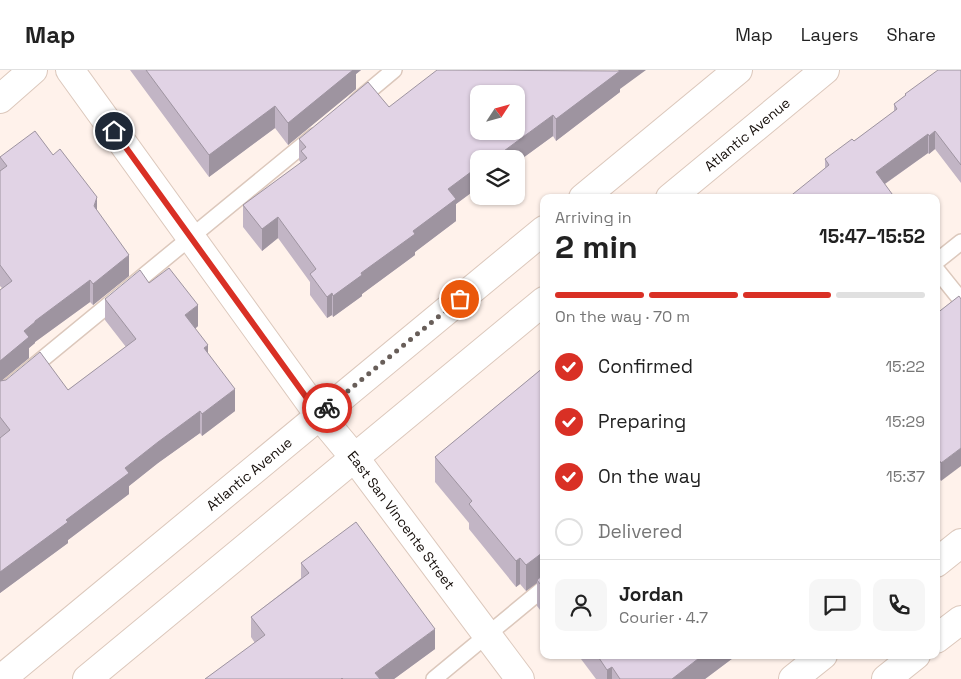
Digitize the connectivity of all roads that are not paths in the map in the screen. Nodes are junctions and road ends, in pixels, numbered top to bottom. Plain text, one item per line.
1 (33, 70) edge
2 (70, 70) edge
3 (394, 70) edge
4 (738, 70) edge
5 (825, 70) edge
6 (0, 99) edge
7 (349, 107) edge
8 (326, 126) edge
9 (588, 194) edge
10 (675, 194) edge
11 (540, 233) edge
12 (190, 237) junction
13 (961, 242) edge
14 (940, 259) edge
15 (940, 274) edge
16 (961, 300) edge
17 (540, 304) edge
18 (0, 394) edge
19 (319, 415) junction
20 (354, 457) junction
21 (961, 543) edge
22 (940, 560) edge
23 (540, 591) edge
24 (961, 620) edge
25 (488, 635) junction
26 (940, 636) edge
27 (818, 659) edge
28 (911, 659) edge
29 (1, 679) edge
30 (87, 679) edge
31 (434, 679) edge
32 (520, 679) edge
33 (793, 679) edge
34 (886, 679) edge

1 - 6 main road
2 - 12 main road, East San Vincente Street
3 - 7 lane
4 - 9 main road
5 - 10 main road, Atlantic Avenue
8 - 12 lane
11 - 19 main road, Atlantic Avenue
12 - 18 lane
12 - 19 main road, East San Vincente Street
13 - 14 lane
15 - 16 lane
17 - 20 main road
19 - 20 main road, East San Vincente Street
19 - 29 main road, Atlantic Avenue
20 - 25 main road, East San Vincente Street
20 - 30 main road
21 - 22 main road
23 - 25 lane
24 - 26 main road
25 - 31 lane
25 - 32 main road, East San Vincente Street
27 - 33 main road
28 - 34 main road

